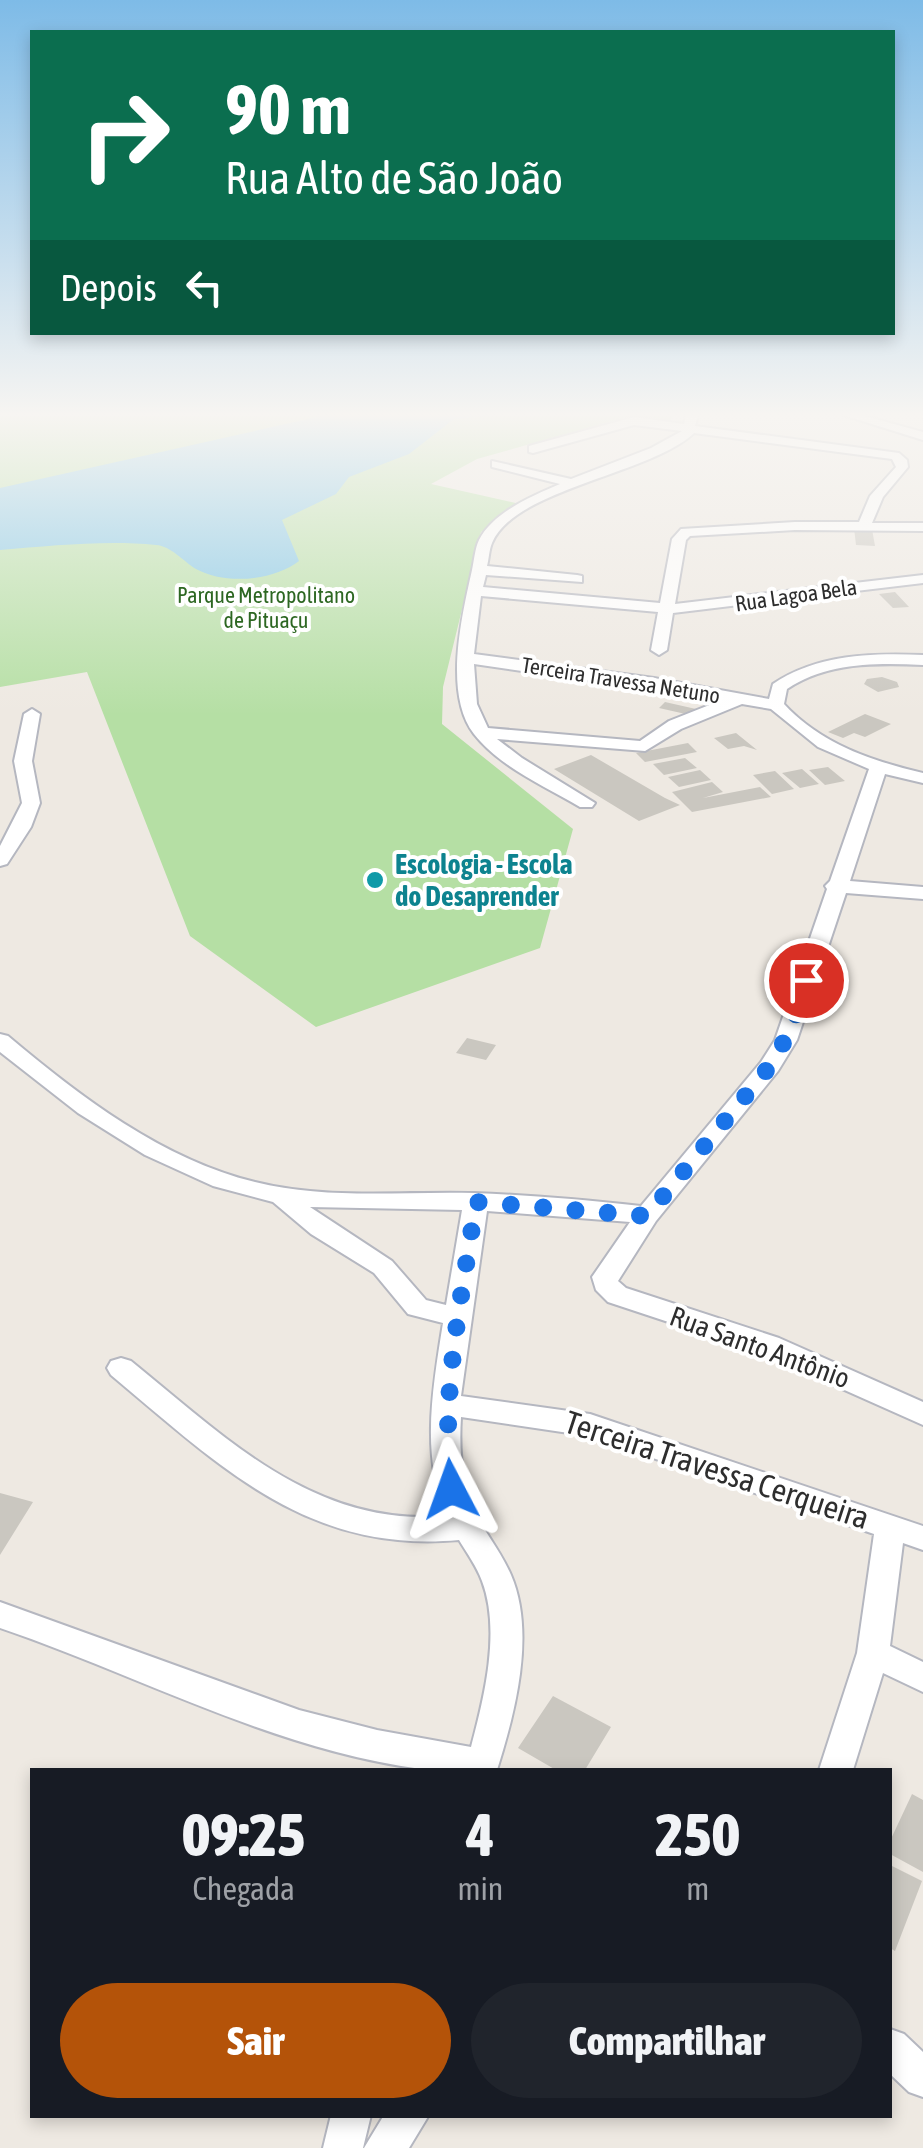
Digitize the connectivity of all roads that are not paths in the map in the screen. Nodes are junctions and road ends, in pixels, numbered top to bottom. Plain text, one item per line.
1 (515, 515) edge
2 (868, 515) edge
3 (864, 526) junction
4 (923, 528) edge
5 (480, 570) junction
6 (578, 579) dead end
7 (923, 579) edge
8 (478, 590) junction
9 (669, 609) junction
10 (659, 650) dead end
11 (466, 658) junction
12 (923, 660) edge
13 (743, 698) junction
14 (776, 704) junction
15 (32, 714) dead end
16 (481, 732) junction
17 (879, 766) junction
18 (923, 778) edge
19 (586, 803) dead end
20 (0, 860) edge
21 (835, 886) junction
22 (923, 893) edge
23 (0, 1040) edge
24 (280, 1196) junction
25 (476, 1202) junction
26 (647, 1216) junction
27 (459, 1318) junction
28 (121, 1368) dead end
29 (448, 1405) junction
30 (923, 1414) edge
31 (890, 1526) junction
32 (464, 1527) junction
33 (923, 1538) edge
34 (0, 1615) edge
35 (873, 1653) junction
36 (923, 1678) edge
37 (481, 1767) edge
38 (837, 1768) edge
39 (892, 2050) edge
40 (923, 2078) edge
41 (351, 2118) edge
42 (407, 2118) edge
43 (343, 2148) edge
44 (384, 2148) edge

1 - 5 street
2 - 3 street
3 - 4 street
3 - 9 street
5 - 6 street
5 - 8 street
7 - 9 street, Rua Lagoa Bela
8 - 9 street, Rua Lagoa Bela
8 - 11 street
9 - 10 street
11 - 13 street, Terceira Travessa Netuno
11 - 16 street
12 - 14 street
13 - 14 street, Terceira Travessa Netuno
13 - 16 street
14 - 17 street
15 - 20 street
16 - 19 street
17 - 18 street
17 - 21 street
21 - 22 street
21 - 26 street
23 - 24 street
24 - 25 street
24 - 27 street
25 - 26 street
25 - 27 street
26 - 30 street, Rua Santo Antônio
27 - 29 street
28 - 32 street
29 - 31 street, Terceira Travessa Cerqueira
29 - 32 street
31 - 33 street, Terceira Travessa Cerqueira
31 - 35 street
32 - 37 street
34 - 37 street
35 - 36 street
35 - 38 street
39 - 40 street
41 - 43 street
42 - 44 street

